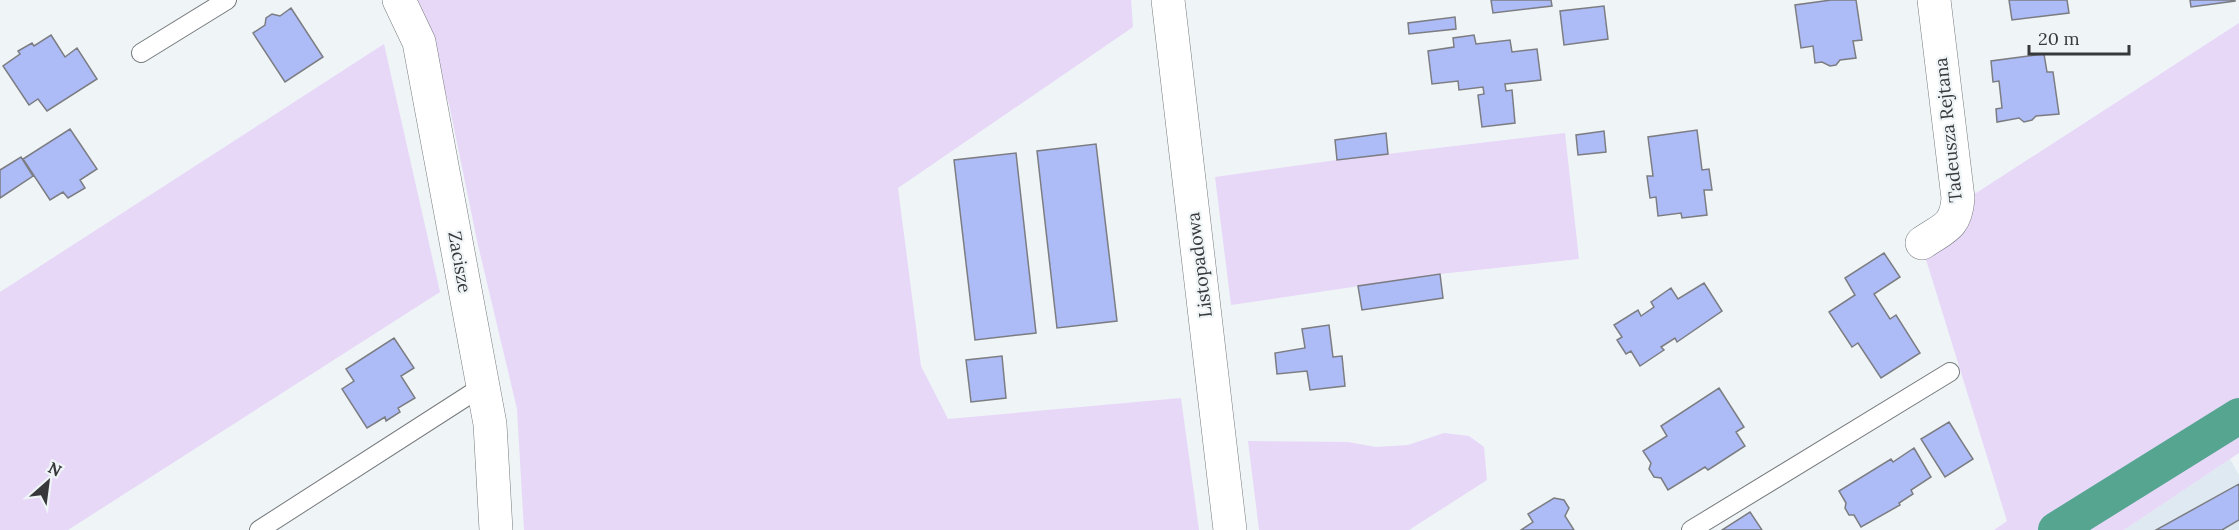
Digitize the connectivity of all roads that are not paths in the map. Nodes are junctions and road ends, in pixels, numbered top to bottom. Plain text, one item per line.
1 (227, 0) edge
2 (399, 0) edge
3 (1168, 0) edge
4 (1934, 0) edge
5 (141, 53) dead end
6 (1922, 243) dead end
7 (1950, 372) dead end
8 (483, 386) junction
9 (260, 530) edge
10 (496, 530) edge
11 (1230, 530) edge
12 (1691, 530) edge

1 - 5 lane
2 - 8 street, Zacisze
3 - 11 street, Listopadowa
4 - 6 street, Tadeusza Rejtana
7 - 12 lane
8 - 9 lane
8 - 10 street, Zacisze

